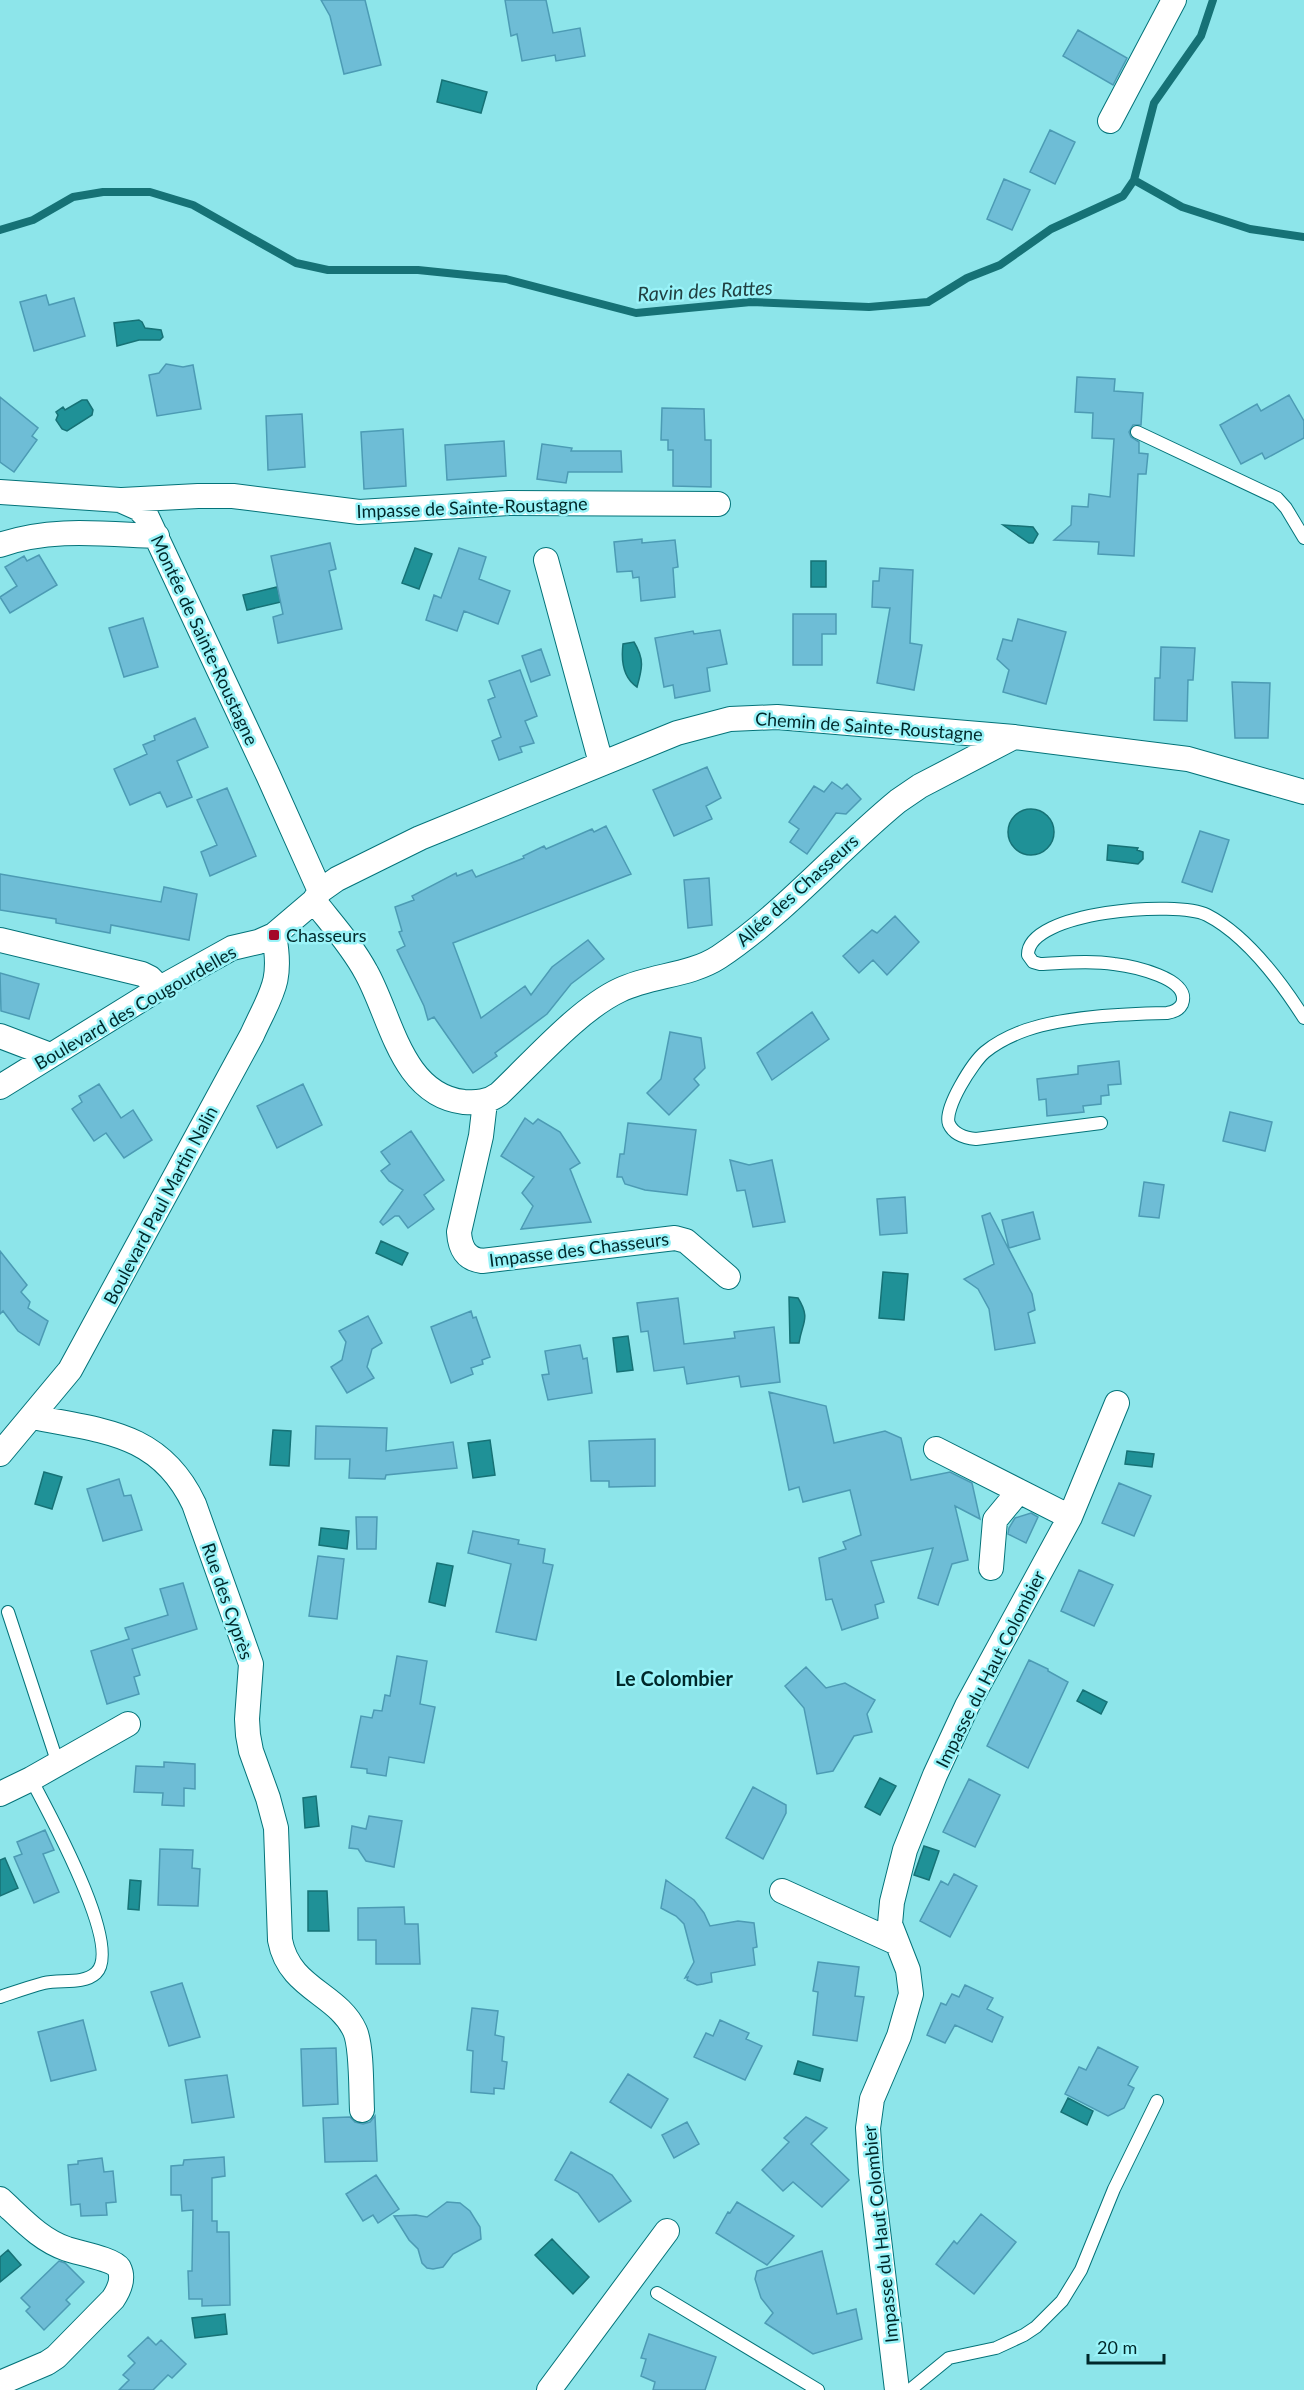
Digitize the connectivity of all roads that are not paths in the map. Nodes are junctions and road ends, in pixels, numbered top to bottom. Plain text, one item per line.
1 (1174, 0) edge
2 (1110, 121) dead end
3 (1137, 432) dead end
4 (0, 492) edge
5 (120, 500) junction
6 (718, 504) dead end
7 (157, 536) junction
8 (1304, 538) edge
9 (0, 545) edge
10 (546, 560) dead end
11 (1014, 737) junction
12 (601, 763) junction
13 (1304, 792) edge
14 (317, 896) junction
15 (274, 935) junction
16 (0, 940) edge
17 (160, 988) junction
18 (1304, 1018) edge
19 (0, 1036) edge
20 (50, 1055) junction
21 (0, 1087) edge
22 (485, 1101) junction
23 (1101, 1123) dead end
24 (728, 1276) dead end
25 (1117, 1403) dead end
26 (33, 1417) junction
27 (936, 1449) dead end
28 (0, 1454) edge
29 (1019, 1491) junction
30 (1070, 1517) junction
31 (991, 1568) dead end
32 (8, 1612) dead end
33 (128, 1724) dead end
34 (58, 1764) junction
35 (31, 1779) junction
36 (0, 1794) edge
37 (782, 1891) dead end
38 (897, 1943) junction
39 (0, 1997) edge
40 (1157, 2101) dead end
41 (362, 2110) dead end
42 (0, 2199) edge
43 (667, 2231) dead end
44 (657, 2293) dead end
45 (0, 2383) edge
46 (549, 2390) edge
47 (818, 2390) edge
48 (897, 2390) edge
49 (910, 2390) edge

1 - 2 street
3 - 8 lane
4 - 5 street, Montée de Sainte-Roustagne
5 - 6 street, Impasse de Sainte-Roustagne
5 - 7 street, Montée de Sainte-Roustagne
7 - 9 street
7 - 14 street, Montée de Sainte-Roustagne
10 - 12 street
11 - 12 street, Chemin de Sainte-Roustagne
11 - 13 street, Chemin de Sainte-Roustagne
11 - 22 street, Allée des Chasseurs
12 - 14 street, Chemin de Sainte-Roustagne
14 - 15 street, Chemin de Sainte-Roustagne
14 - 22 street
15 - 17 street, Boulevard des Cougourdelles
15 - 26 street, Boulevard Paul Martin Nalin
16 - 17 street
17 - 20 street, Boulevard des Cougourdelles
18 - 23 lane
19 - 20 street
20 - 21 street, Boulevard des Cougourdelles
22 - 24 street, Impasse des Chasseurs
25 - 30 street, Impasse du Haut Colombier
26 - 28 street, Boulevard Paul Martin Nalin
26 - 41 street, Rue des Cyprès
27 - 29 street
29 - 30 street
29 - 31 street
30 - 38 street, Impasse du Haut Colombier
32 - 34 lane
33 - 34 street
34 - 35 street
35 - 36 street
35 - 39 lane
37 - 38 street
38 - 48 street, Impasse du Haut Colombier
40 - 49 lane
42 - 45 street
43 - 46 street
44 - 47 lane

